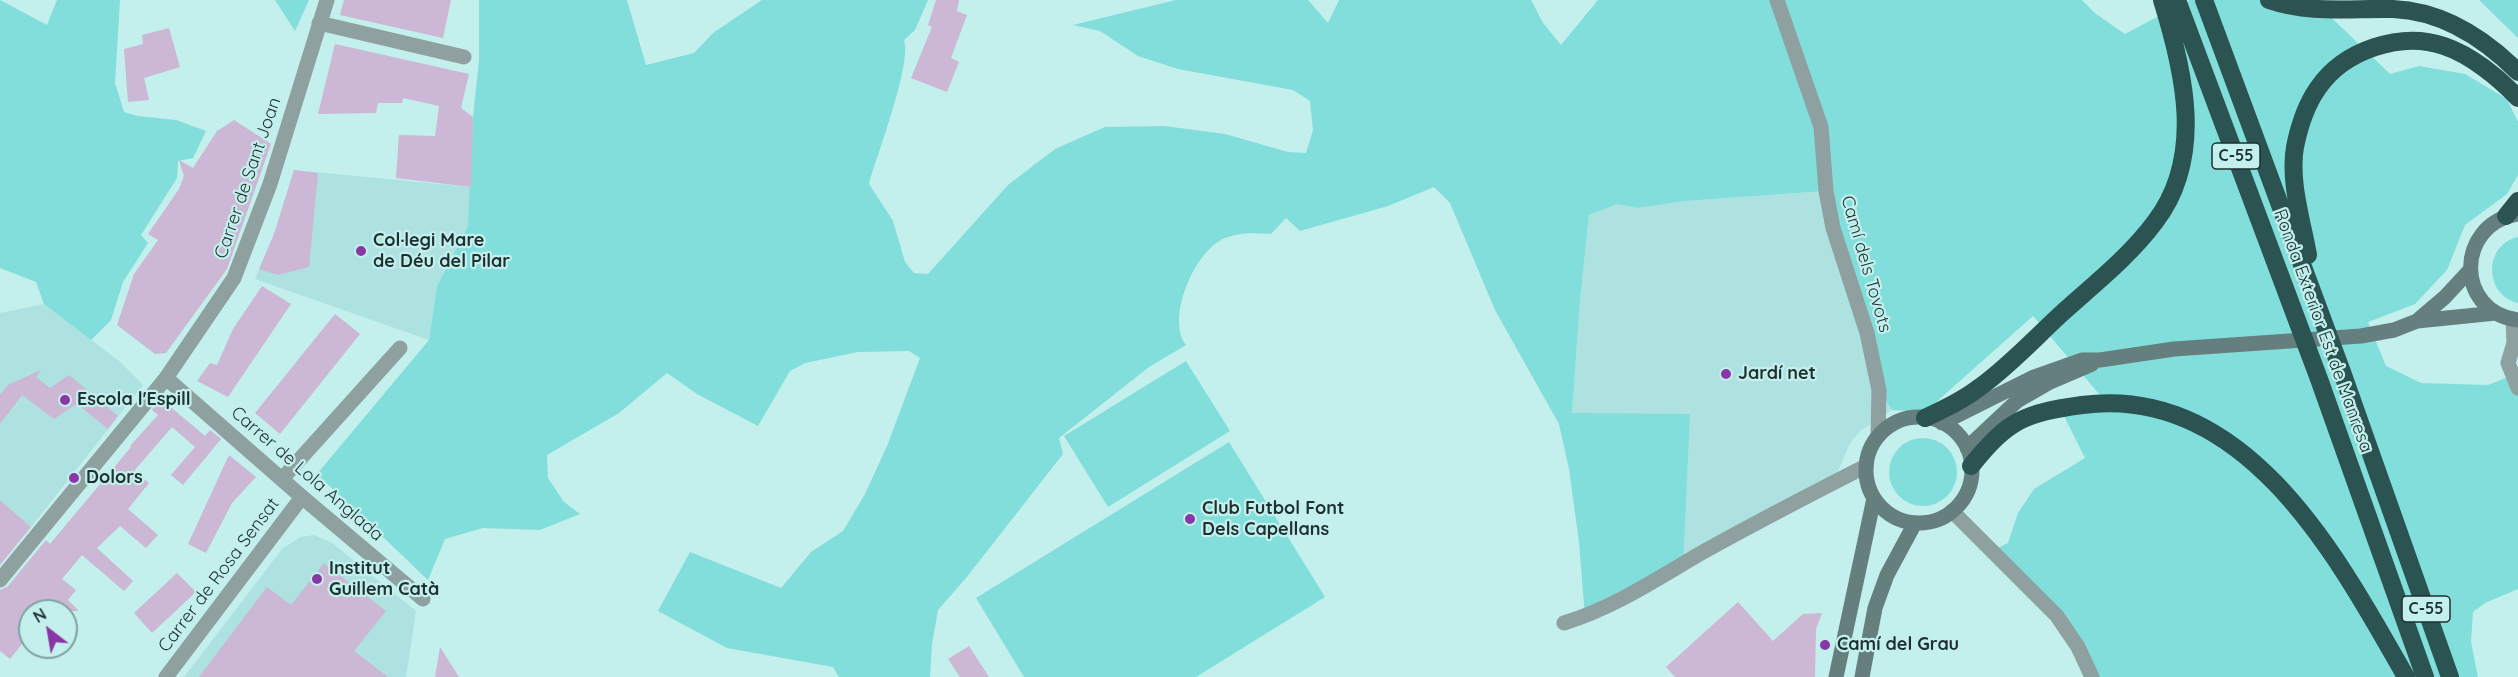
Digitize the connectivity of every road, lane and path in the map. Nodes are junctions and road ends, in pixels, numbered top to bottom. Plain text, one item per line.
1 (327, 0) edge
2 (1777, 0) edge
3 (2162, 0) edge
4 (2177, 0) edge
5 (2204, 0) edge
6 (2269, 0) edge
7 (319, 23) junction
8 (464, 57) dead end
9 (2518, 72) edge
10 (2518, 98) edge
11 (2518, 201) edge
12 (2512, 215) edge
13 (2470, 270) junction
14 (2316, 301) junction
15 (2496, 313) junction
16 (2515, 320) edge
17 (2417, 321) junction
18 (400, 348) dead end
19 (2100, 360) junction
20 (166, 378) junction
21 (2518, 388) edge
22 (1933, 420) junction
23 (1878, 436) junction
24 (1967, 448) junction
25 (1866, 466) junction
26 (1971, 466) junction
27 (282, 479) junction
28 (302, 497) junction
29 (1874, 498) junction
30 (1952, 511) junction
31 (1915, 523) junction
32 (0, 580) edge
33 (423, 598) dead end
34 (1564, 623) dead end
35 (166, 677) edge
36 (1836, 677) edge
37 (1862, 677) edge
38 (2092, 677) edge
39 (2406, 677) edge
40 (2425, 677) edge
41 (2451, 677) edge

1 - 7 street, Carrer de Sant Joan
2 - 23 street, Camí dels Tovots
3 - 22 highway
4 - 40 highway, Ronda Exterior Est de Manresa / C-55
5 - 14 highway, Ronda Exterior Est de Manresa / C-55
6 - 9 highway
7 - 8 street
7 - 20 street, Carrer de Sant Joan
10 - 14 highway
11 - 12 highway
12 - 13 street
13 - 15 street
13 - 17 street
14 - 41 highway, Ronda Exterior Est de Manresa / C-55
15 - 16 street
15 - 17 street
16 - 21 street
17 - 19 street
18 - 27 street
19 - 22 street
19 - 24 street
20 - 27 street, Carrer de Lola Anglada
20 - 32 street, Carrer de Sant Joan
22 - 23 street
22 - 24 street
23 - 25 street
24 - 26 street
25 - 29 street
25 - 34 street
26 - 30 street
26 - 39 highway
27 - 28 street, Carrer de Lola Anglada
28 - 33 street, Carrer de Lola Anglada
28 - 35 street, Carrer de Rosa Sensat
29 - 31 street
29 - 36 street
30 - 31 street
30 - 38 street
31 - 37 street

